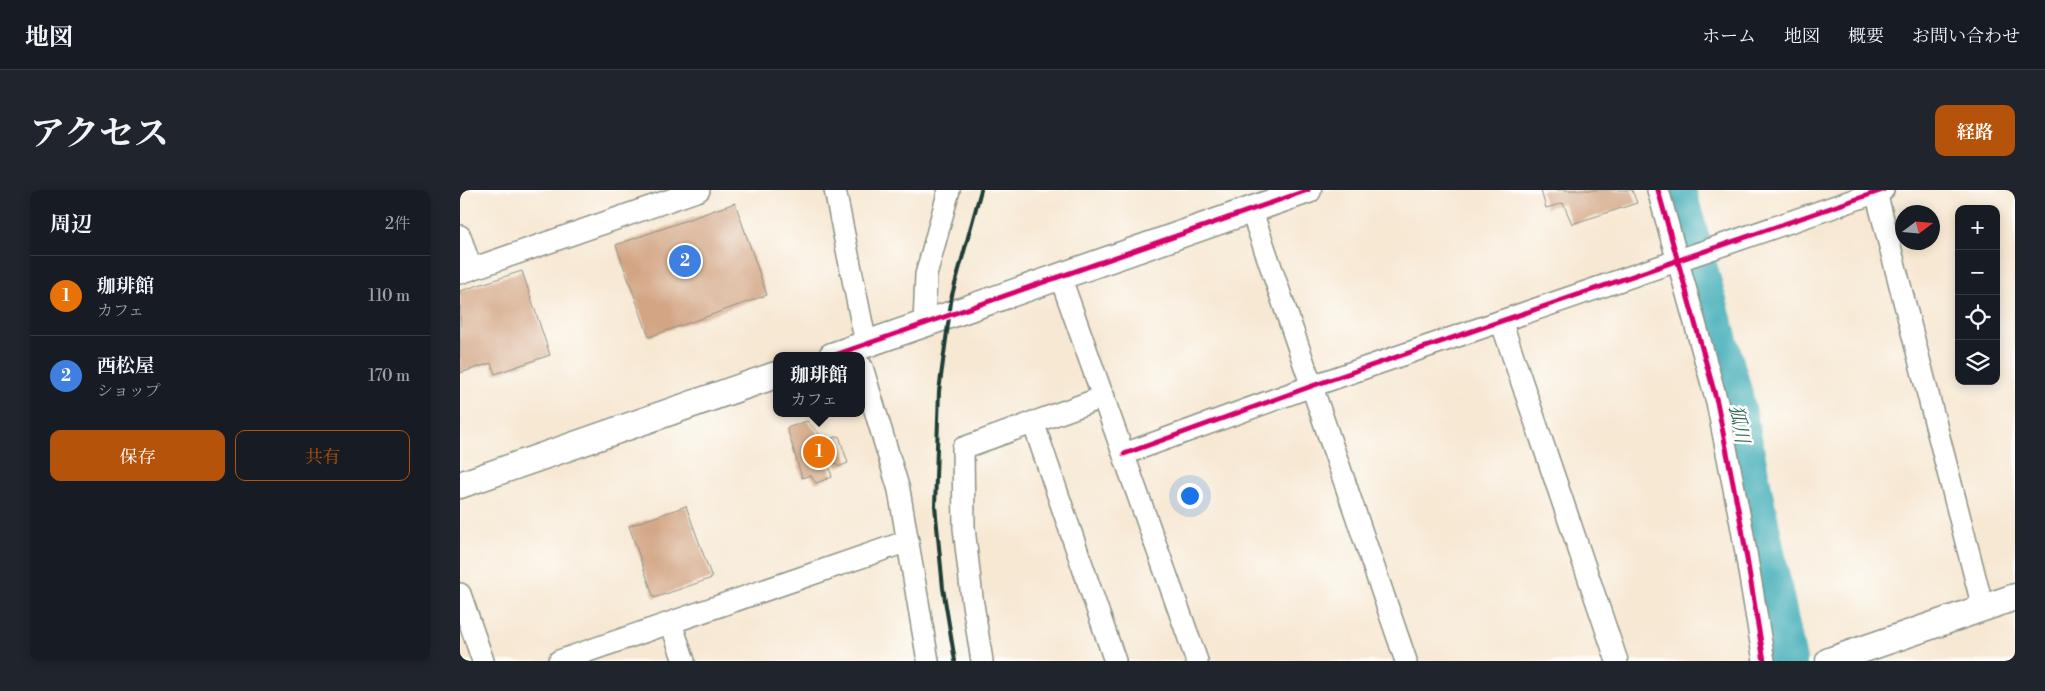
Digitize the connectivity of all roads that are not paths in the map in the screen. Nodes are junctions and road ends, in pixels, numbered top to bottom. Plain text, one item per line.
1 (699, 190) edge
2 (835, 190) edge
3 (948, 190) edge
4 (1308, 190) edge
5 (1658, 190) edge
6 (1879, 191) edge
7 (649, 198) edge
8 (1252, 209) junction
9 (460, 236) edge
10 (1689, 256) junction
11 (466, 271) edge
12 (1060, 276) junction
13 (1500, 321) junction
14 (924, 324) junction
15 (854, 352) edge
16 (859, 352) edge
17 (773, 376) edge
18 (1312, 386) junction
19 (865, 387) edge
20 (1104, 398) junction
21 (1033, 422) junction
22 (1124, 454) junction
23 (460, 485) edge
24 (908, 541) junction
25 (460, 594) edge
26 (2015, 597) edge
27 (1983, 608) junction
28 (671, 623) junction
29 (483, 661) edge
30 (560, 661) edge
31 (684, 661) edge
32 (928, 661) edge
33 (982, 661) edge
34 (1115, 661) edge
35 (1197, 661) edge
36 (1406, 661) edge
37 (1617, 661) edge
38 (1764, 661) edge
39 (1829, 661) edge

1 - 7 street
2 - 15 street
3 - 14 street
4 - 8 street
5 - 10 street
6 - 10 street
6 - 27 street
7 - 11 street
8 - 12 street
8 - 18 street
9 - 11 street
10 - 13 street
10 - 38 street
12 - 14 street
12 - 20 street
13 - 18 street
13 - 37 street
14 - 16 street
17 - 23 street
18 - 22 street
18 - 36 street
19 - 24 street
20 - 21 street
20 - 22 street
21 - 33 street
21 - 34 street
22 - 35 street
24 - 28 street
24 - 32 street
25 - 29 street
26 - 27 street
27 - 39 street
28 - 30 street
28 - 31 street

